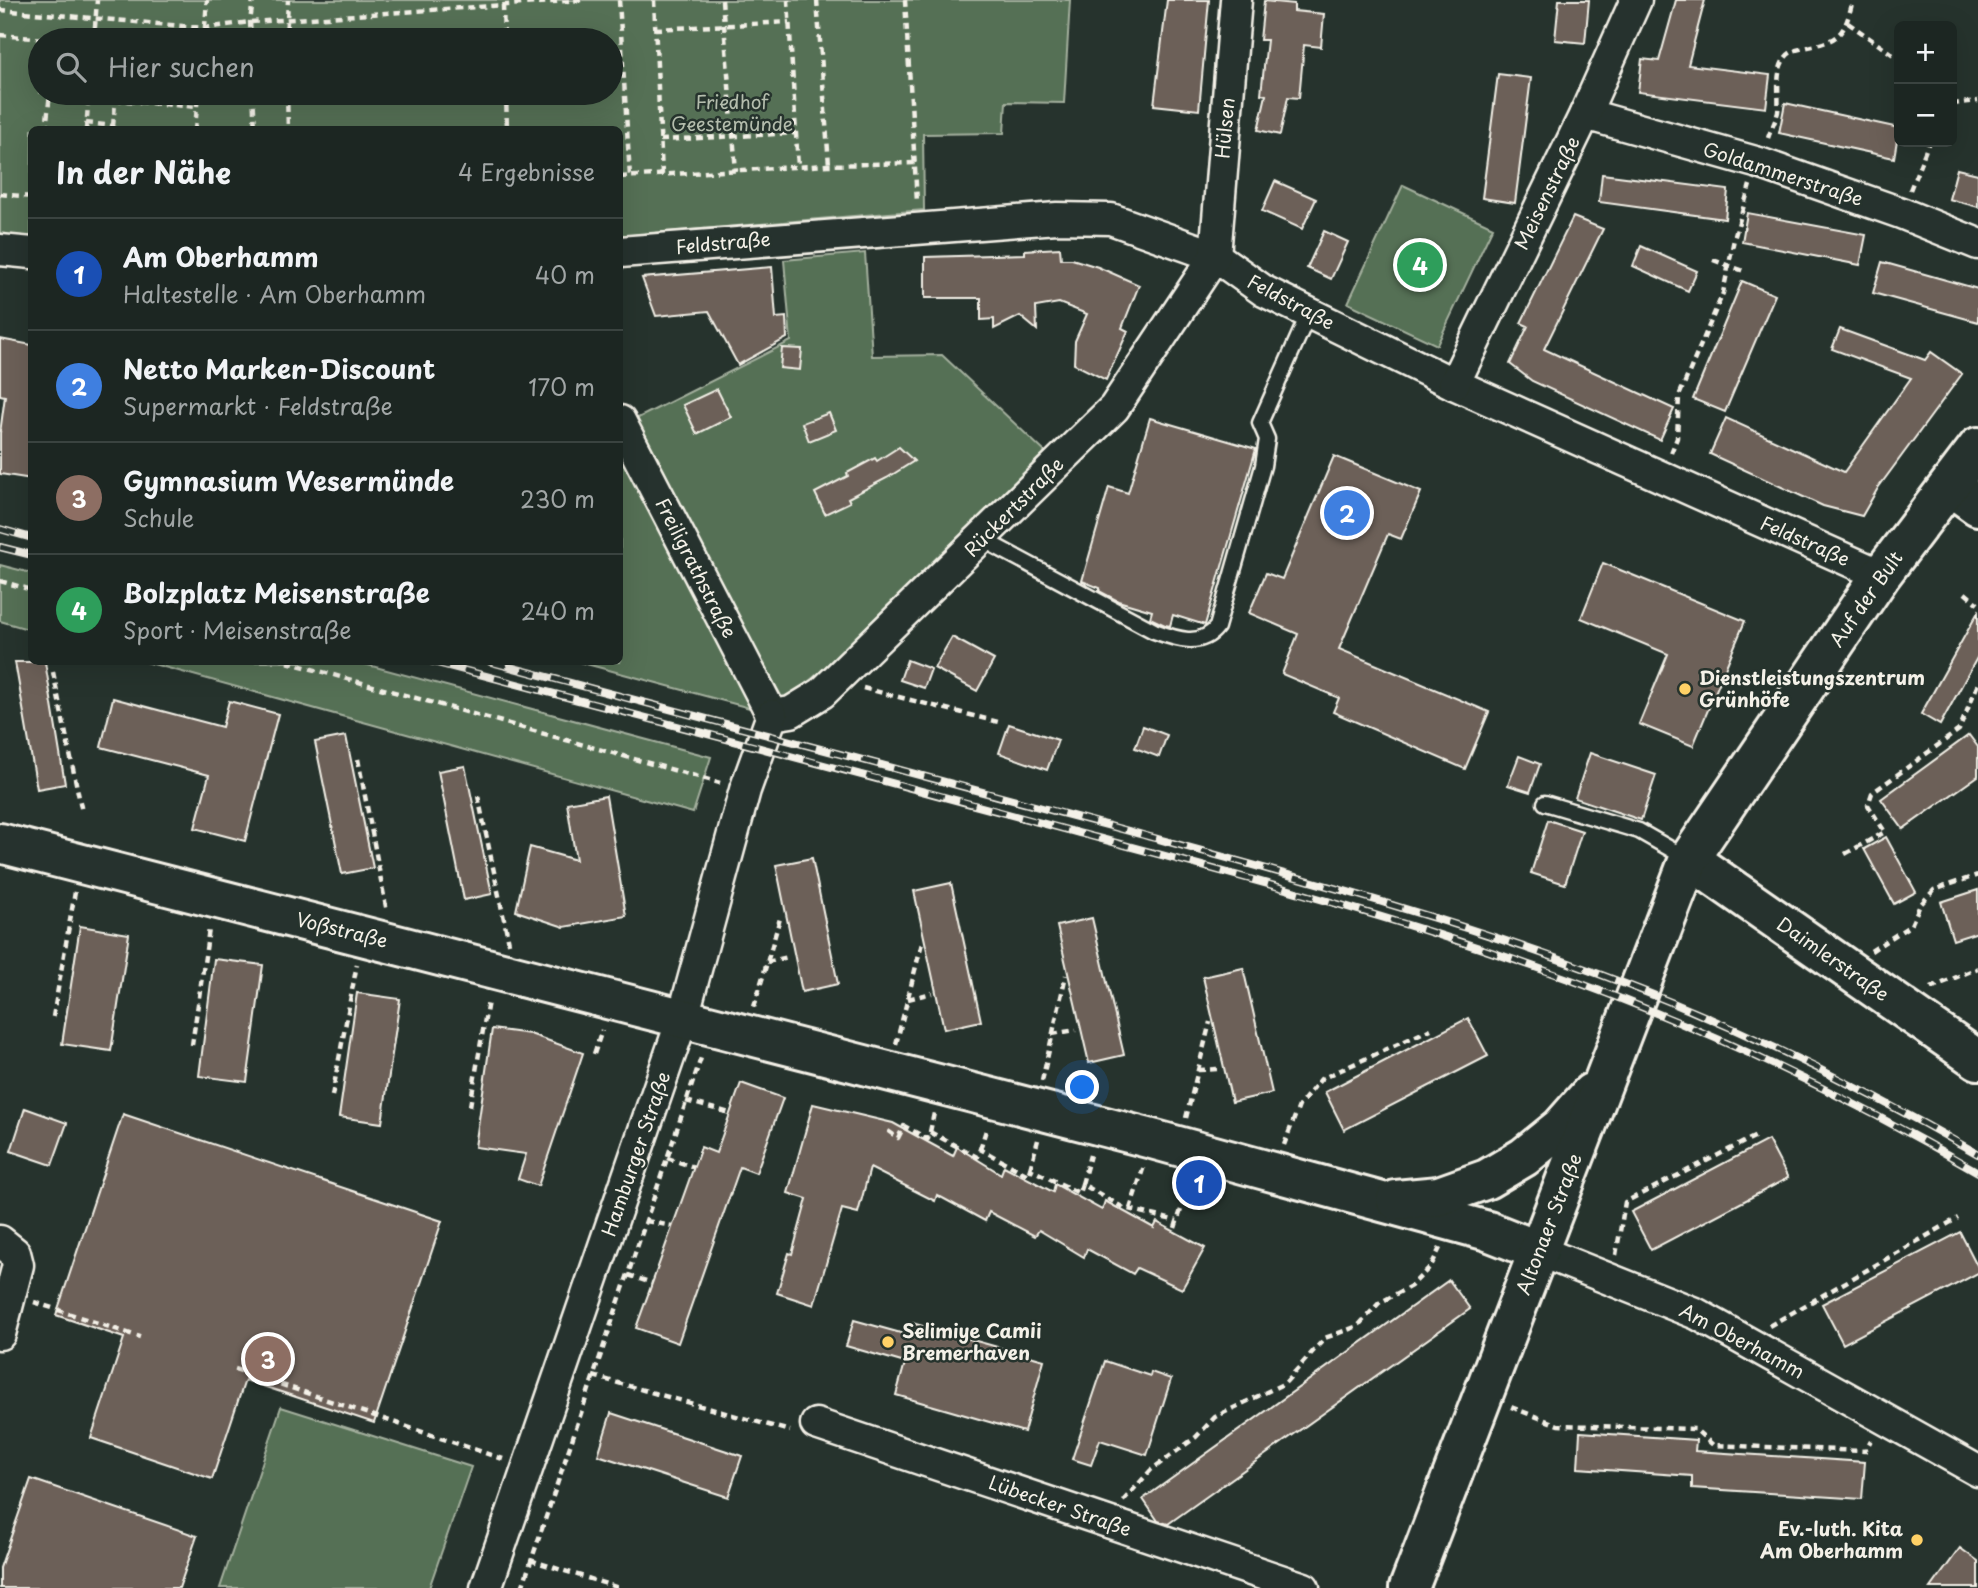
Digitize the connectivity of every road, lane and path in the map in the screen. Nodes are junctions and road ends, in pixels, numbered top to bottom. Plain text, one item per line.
1 (97, 0) edge
2 (207, 0) edge
3 (253, 0) edge
4 (288, 0) edge
5 (582, 0) edge
6 (619, 0) edge
7 (654, 0) edge
8 (722, 0) edge
9 (788, 0) edge
10 (817, 0) edge
11 (905, 0) edge
12 (1236, 0) edge
13 (1636, 0) edge
14 (1853, 0) edge
15 (503, 5) junction
16 (0, 10) edge
17 (286, 19) junction
18 (96, 20) junction
19 (250, 22) junction
20 (789, 22) junction
21 (1848, 23) junction
22 (724, 24) junction
23 (205, 27) junction
24 (95, 28) edge
25 (250, 28) edge
26 (286, 28) edge
27 (504, 28) edge
28 (621, 28) edge
29 (655, 29) junction
30 (0, 35) edge
31 (28, 38) edge
32 (1894, 55) edge
33 (623, 64) edge
34 (1978, 102) edge
35 (1957, 104) edge
36 (49, 105) edge
37 (88, 105) edge
38 (115, 105) edge
39 (174, 105) edge
40 (254, 105) edge
41 (288, 105) edge
42 (506, 105) edge
43 (197, 107) joint
44 (1585, 114) junction
45 (46, 126) edge
46 (86, 126) edge
47 (113, 126) edge
48 (195, 126) edge
49 (255, 126) edge
50 (288, 126) edge
51 (507, 126) edge
52 (796, 133) junction
53 (733, 136) junction
54 (660, 140) junction
55 (1927, 147) edge
56 (915, 163) junction
57 (1759, 163) junction
58 (829, 165) junction
59 (798, 167) junction
60 (736, 171) junction
61 (662, 175) junction
62 (623, 177) edge
63 (630, 177) junction
64 (0, 194) edge
65 (28, 197) edge
66 (1901, 213) junction
67 (919, 228) junction
68 (1978, 244) edge
69 (0, 250) edge
70 (623, 251) edge
71 (28, 253) edge
72 (1215, 257) junction
73 (1713, 260) dead end
74 (1728, 265) junction
75 (1744, 271) dead end
76 (1309, 313) junction
77 (1454, 384) junction
78 (623, 427) edge
79 (1978, 447) edge
80 (1663, 477) junction
81 (1964, 496) edge
82 (982, 539) junction
83 (1881, 575) junction
84 (0, 581) edge
85 (28, 589) edge
86 (1965, 593) dead end
87 (1978, 604) edge
88 (298, 665) edge
89 (53, 672) dead end
90 (840, 676) junction
91 (1978, 684) edge
92 (1976, 695) edge
93 (767, 706) junction
94 (1002, 723) dead end
95 (358, 759) dead end
96 (746, 790) junction
97 (478, 796) dead end
98 (1545, 803) dead end
99 (82, 812) dead end
100 (0, 843) edge
101 (1845, 855) dead end
102 (1689, 859) junction
103 (80, 863) junction
104 (1978, 875) edge
105 (214, 897) junction
106 (781, 915) dead end
107 (378, 939) junction
108 (922, 943) dead end
109 (788, 957) dead end
110 (767, 961) junction
111 (1978, 968) edge
112 (504, 972) junction
113 (1853, 974) junction
114 (1066, 975) dead end
115 (932, 993) dead end
116 (908, 999) junction
117 (1910, 1012) junction
118 (53, 1017) dead end
119 (1210, 1023) dead end
120 (714, 1026) junction
121 (1431, 1029) dead end
122 (1076, 1030) dead end
123 (1052, 1034) junction
124 (192, 1045) dead end
125 (1978, 1060) edge
126 (1219, 1069) dead end
127 (1198, 1070) junction
128 (889, 1072) junction
129 (1606, 1076) junction
130 (332, 1096) dead end
131 (686, 1101) junction
132 (470, 1106) dead end
133 (1036, 1109) junction
134 (730, 1113) dead end
135 (888, 1131) dead end
136 (1758, 1135) dead end
137 (1177, 1146) junction
138 (667, 1158) junction
139 (694, 1167) dead end
140 (1273, 1172) junction
141 (1379, 1201) junction
142 (1130, 1209) junction
143 (1958, 1217) dead end
144 (646, 1221) junction
145 (1177, 1221) junction
146 (1453, 1222) junction
147 (672, 1226) dead end
148 (1175, 1228) dead end
149 (0, 1241) edge
150 (1539, 1251) junction
151 (628, 1275) junction
152 (1611, 1280) junction
153 (652, 1283) dead end
154 (10, 1294) junction
155 (0, 1334) edge
156 (140, 1338) dead end
157 (1744, 1340) junction
158 (562, 1367) junction
159 (235, 1369) dead end
160 (594, 1376) junction
161 (1483, 1397) junction
162 (1883, 1418) junction
163 (816, 1424) joint
164 (527, 1468) junction
165 (1978, 1471) edge
166 (1102, 1520) junction
167 (499, 1551) junction
168 (531, 1561) junction
169 (486, 1588) edge
170 (522, 1588) edge
171 (620, 1588) edge
172 (1304, 1588) edge
173 (1409, 1588) edge

1 - 18 path
2 - 23 path
3 - 19 path
4 - 17 path
5 - 15 path
6 - 28 path
7 - 29 path
8 - 22 path
9 - 20 path
10 - 58 path
11 - 56 path
12 - 72 street, Hülsen
13 - 44 street, Meisenstraße
14 - 21 path
15 - 17 path
15 - 27 path
16 - 18 path
17 - 19 path
17 - 26 path
18 - 23 path
18 - 24 path
19 - 23 path
19 - 25 path
20 - 22 path
20 - 52 path
21 - 32 path
21 - 57 path
22 - 29 path
22 - 53 path
29 - 54 path
30 - 31 path
33 - 63 path
34 - 35 path
36 - 45 path
37 - 46 path
38 - 47 path
39 - 43 path
40 - 49 path
41 - 50 path
42 - 51 path
43 - 48 path
44 - 57 street, Goldammerstraße
44 - 77 street, Meisenstraße
52 - 53 path
52 - 59 path
53 - 54 path
53 - 60 path
54 - 61 path
55 - 66 path
56 - 58 path
56 - 67 path
57 - 66 street, Goldammerstraße
57 - 74 path
58 - 59 path
59 - 60 path
60 - 61 path
61 - 63 path
62 - 63 path
64 - 65 path
66 - 68 street, Goldammerstraße
67 - 70 street, Feldstraße
67 - 72 street, Feldstraße
69 - 71 street
72 - 76 street, Feldstraße
72 - 82 street, Rückertstraße
73 - 74 path
74 - 75 path
74 - 80 path
76 - 77 street, Feldstraße
76 - 82 lane
77 - 80 street, Feldstraße
78 - 93 street, Freiligrathstraße
79 - 81 street, Auf der Bult
80 - 83 street, Feldstraße
81 - 83 street, Auf der Bult
82 - 90 street, Rückertstraße
83 - 102 street, Auf der Bult
84 - 85 path
86 - 87 path
88 - 96 path
89 - 99 path
90 - 93 street, Rückertstraße
90 - 94 path
91 - 92 path
92 - 101 path
93 - 96 street, Hamburger Straße
95 - 107 path
96 - 120 street, Hamburger Straße
97 - 112 path
98 - 102 lane
100 - 103 street, Voßstraße
102 - 113 street, Daimlerstraße
102 - 129 street, Altonaer Straße
103 - 105 street, Voßstraße
103 - 118 path
104 - 113 path
105 - 107 street, Voßstraße
105 - 124 path
106 - 110 path
107 - 112 street, Voßstraße
107 - 130 path
108 - 116 path
109 - 110 path
110 - 120 path
111 - 117 path
112 - 120 street, Voßstraße
112 - 132 path
113 - 117 street, Daimlerstraße
114 - 123 path
115 - 116 path
116 - 128 path
117 - 125 street, Daimlerstraße
119 - 127 path
120 - 128 street, Am Oberhamm
120 - 131 path
120 - 158 street, Hamburger Straße
121 - 140 path
122 - 123 path
123 - 133 path
126 - 127 path
127 - 137 path
128 - 133 street, Am Oberhamm
129 - 141 street
129 - 150 street, Altonaer Straße
131 - 134 path
131 - 138 path
133 - 137 street, Am Oberhamm
135 - 142 path
136 - 152 path
137 - 140 street, Am Oberhamm
137 - 142 path
137 - 145 path
138 - 139 path
138 - 144 path
140 - 141 street, Am Oberhamm
141 - 146 street, Am Oberhamm
142 - 145 path
143 - 157 path
144 - 147 path
144 - 151 path
145 - 148 path
146 - 150 street, Am Oberhamm
146 - 166 path
149 - 154 street
150 - 152 street, Am Oberhamm
150 - 161 street, Altonaer Straße
151 - 153 path
151 - 160 path
152 - 157 street, Am Oberhamm
154 - 155 street
154 - 156 path
157 - 162 street, Am Oberhamm
158 - 160 path
158 - 164 street, Hamburger Straße
159 - 164 path
160 - 163 path
160 - 168 path
161 - 162 path
161 - 173 street, Altonaer Straße
162 - 165 street, Am Oberhamm
163 - 166 street, Lübecker Straße
164 - 167 street, Hamburger Straße
166 - 172 street, Lübecker Straße
167 - 168 path
167 - 169 street, Hamburger Straße
168 - 170 path
168 - 171 path

